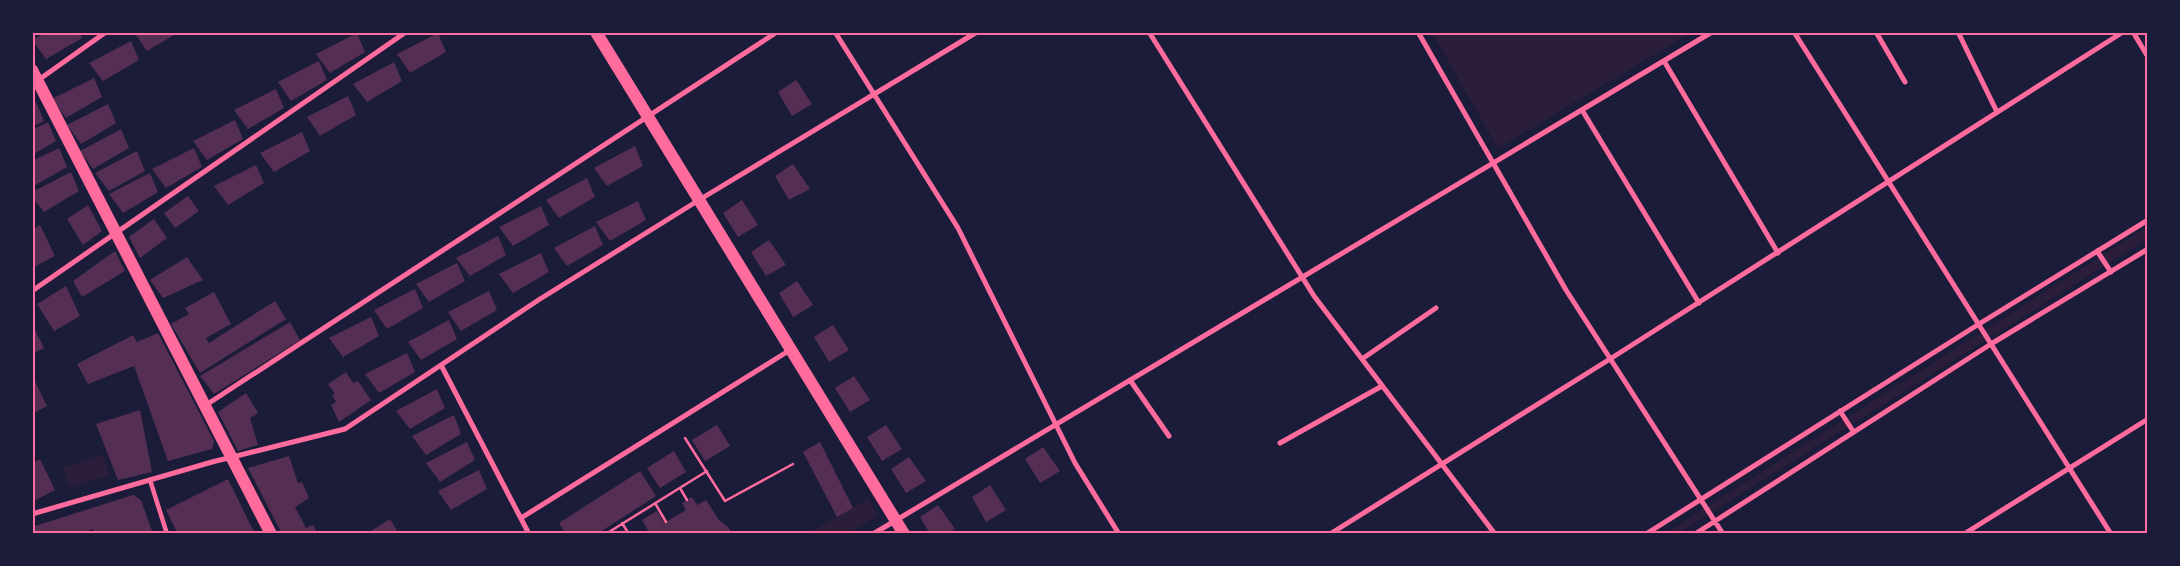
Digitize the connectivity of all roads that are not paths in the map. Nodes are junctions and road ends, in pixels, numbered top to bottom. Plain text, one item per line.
1 (106, 32) edge
2 (406, 32) edge
3 (596, 32) edge
4 (777, 32) edge
5 (835, 32) edge
6 (977, 32) edge
7 (1149, 32) edge
8 (1418, 32) edge
9 (1712, 32) edge
10 (1794, 32) edge
11 (1876, 32) edge
12 (1958, 32) edge
13 (2123, 32) edge
14 (2133, 32) edge
15 (2148, 56) edge
16 (1664, 61) junction
17 (34, 78) edge
18 (1905, 82) dead end
19 (874, 95) junction
20 (1582, 110) junction
21 (1998, 112) junction
22 (648, 116) junction
23 (1493, 163) junction
24 (1889, 182) junction
25 (699, 200) junction
26 (2148, 220) edge
27 (116, 234) junction
28 (2148, 249) edge
29 (2098, 251) junction
30 (1778, 252) junction
31 (2111, 272) junction
32 (1301, 277) junction
33 (32, 291) edge
34 (1699, 303) junction
35 (1436, 308) dead end
36 (1979, 324) junction
37 (1991, 344) junction
38 (791, 350) junction
39 (1362, 359) junction
40 (1610, 359) junction
41 (441, 365) junction
42 (1130, 380) junction
43 (1382, 386) junction
44 (206, 406) junction
45 (1840, 411) junction
46 (2148, 419) edge
47 (1056, 424) junction
48 (1853, 431) junction
49 (1169, 436) dead end
50 (1280, 444) dead end
51 (232, 457) junction
52 (1442, 464) junction
53 (2070, 468) junction
54 (150, 480) junction
55 (1700, 499) junction
56 (32, 514) edge
57 (521, 518) junction
58 (896, 520) junction
59 (1715, 521) junction
60 (167, 534) edge
61 (271, 534) edge
62 (529, 534) edge
63 (873, 534) edge
64 (904, 534) edge
65 (1119, 534) edge
66 (1330, 534) edge
67 (1495, 534) edge
68 (1646, 534) edge
69 (1695, 534) edge
70 (1723, 534) edge
71 (1964, 534) edge
72 (2111, 534) edge

1 - 17 street
2 - 27 street
3 - 22 main road
4 - 22 street
5 - 19 street
6 - 19 street
7 - 32 street
8 - 23 street
9 - 16 street
10 - 24 street
11 - 18 street
12 - 21 street
13 - 21 street
14 - 15 street
16 - 20 street
16 - 30 street
17 - 27 main road
19 - 25 street
19 - 47 street
20 - 23 street
20 - 34 street
21 - 24 street
22 - 25 main road
22 - 44 street
23 - 32 street
23 - 40 street
24 - 30 street
24 - 36 street
25 - 38 main road
25 - 41 street
26 - 29 street
27 - 33 street
27 - 44 main road
28 - 31 street
29 - 31 street
29 - 36 street
30 - 34 street
31 - 37 street
32 - 39 street
32 - 42 street
34 - 40 street
35 - 39 street
36 - 37 street
36 - 45 street
37 - 48 street
37 - 53 street
38 - 57 street
38 - 58 main road
39 - 43 street
40 - 52 street
40 - 55 street
41 - 51 street
41 - 57 street
42 - 47 street
42 - 49 street
43 - 50 street
43 - 52 street
44 - 51 main road
45 - 48 street
45 - 55 street
46 - 53 street
47 - 58 street
47 - 65 street
48 - 59 street
51 - 54 street
51 - 61 main road
52 - 66 street
52 - 67 street
53 - 71 street
53 - 72 street
54 - 56 street
54 - 60 street
55 - 59 street
55 - 68 street
57 - 62 street
58 - 63 street
58 - 64 main road
59 - 69 street
59 - 70 street

